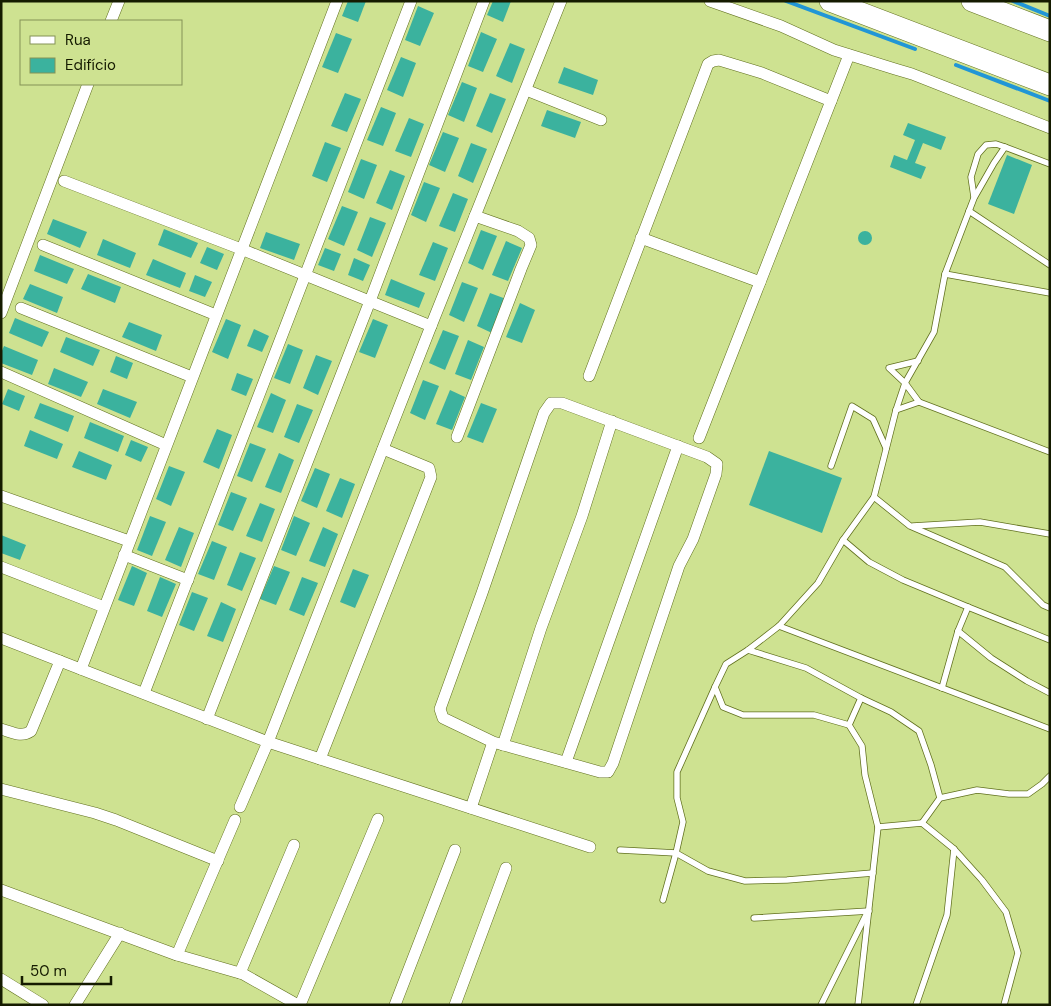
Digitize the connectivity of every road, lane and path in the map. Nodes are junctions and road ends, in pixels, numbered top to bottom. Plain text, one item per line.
1 (119, 1) edge
2 (337, 1) edge
3 (411, 1) edge
4 (484, 1) edge
5 (561, 1) edge
6 (710, 1) edge
7 (830, 1) edge
8 (972, 1) edge
9 (111, 20) edge
10 (1050, 31) edge
11 (849, 54) junction
12 (88, 85) edge
13 (1050, 85) edge
14 (526, 90) junction
15 (831, 101) junction
16 (601, 120) dead end
17 (1050, 128) edge
18 (1005, 146) junction
19 (1050, 164) edge
20 (64, 181) dead end
21 (974, 198) junction
22 (970, 211) junction
23 (475, 216) junction
24 (641, 238) junction
25 (43, 245) dead end
26 (241, 249) junction
27 (1050, 265) edge
28 (945, 274) junction
29 (306, 275) junction
30 (760, 282) junction
31 (1050, 293) edge
32 (370, 301) junction
33 (21, 308) dead end
34 (1, 313) edge
35 (216, 314) junction
36 (431, 326) junction
37 (918, 361) junction
38 (1, 372) edge
39 (589, 376) dead end
40 (192, 377) junction
41 (905, 383) junction
42 (919, 402) junction
43 (896, 410) junction
44 (612, 421) junction
45 (456, 437) dead end
46 (699, 438) dead end
47 (166, 445) junction
48 (678, 446) junction
49 (383, 448) junction
50 (886, 449) junction
51 (1050, 452) edge
52 (831, 466) dead end
53 (1, 496) edge
54 (874, 497) junction
55 (910, 526) junction
56 (1050, 534) edge
57 (843, 540) junction
58 (129, 541) junction
59 (124, 555) junction
60 (1, 567) edge
61 (188, 580) junction
62 (104, 607) junction
63 (968, 608) junction
64 (1050, 608) edge
65 (779, 626) junction
66 (958, 631) junction
67 (1, 638) edge
68 (1050, 640) edge
69 (748, 650) junction
70 (60, 661) junction
71 (80, 669) junction
72 (715, 687) junction
73 (942, 688) junction
74 (144, 693) junction
75 (1050, 693) edge
76 (861, 698) junction
77 (207, 719) junction
78 (849, 725) junction
79 (1, 729) edge
80 (1050, 729) edge
81 (268, 742) junction
82 (498, 743) junction
83 (320, 759) junction
84 (566, 762) junction
85 (1050, 776) edge
86 (1, 789) edge
87 (940, 798) junction
88 (240, 807) dead end
89 (471, 808) junction
90 (378, 819) dead end
91 (235, 820) dead end
92 (922, 824) junction
93 (878, 827) junction
94 (294, 845) dead end
95 (590, 847) dead end
96 (954, 849) junction
97 (456, 850) dead end
98 (620, 850) dead end
99 (676, 854) junction
100 (218, 861) junction
101 (506, 868) dead end
102 (873, 873) junction
103 (1, 890) edge
104 (663, 900) dead end
105 (868, 911) junction
106 (754, 918) dead end
107 (120, 933) junction
108 (177, 955) junction
109 (240, 973) junction
110 (1, 980) edge
111 (43, 1005) edge
112 (75, 1005) edge
113 (299, 1005) edge
114 (395, 1005) edge
115 (455, 1005) edge
116 (821, 1005) edge
117 (858, 1005) edge
118 (916, 1005) edge
119 (1004, 1005) edge

1 - 9 street
2 - 26 street
3 - 29 street
4 - 32 street
5 - 14 street
6 - 11 street
7 - 13 highway
8 - 10 highway
11 - 15 street
11 - 17 street
12 - 34 street
14 - 16 street
14 - 23 street
15 - 24 street
15 - 30 street
18 - 19 lane
18 - 21 lane
18 - 21 lane
20 - 26 street
21 - 22 lane
22 - 27 lane
22 - 28 lane
23 - 36 street
23 - 45 street
24 - 30 street
24 - 39 street
25 - 35 street
26 - 29 street
26 - 35 street
28 - 31 lane
28 - 37 lane
29 - 32 street
29 - 61 street
30 - 46 street
32 - 36 street
32 - 77 street
33 - 40 street
35 - 40 street
36 - 49 street
37 - 41 lane
37 - 41 lane
38 - 47 street
40 - 47 street
41 - 42 lane
41 - 43 lane
42 - 43 lane
42 - 51 lane
43 - 50 lane
44 - 48 street
44 - 82 street
44 - 82 street
47 - 58 street
48 - 84 street
48 - 84 street
49 - 81 street
49 - 83 street
50 - 52 lane
50 - 54 lane
53 - 58 street
54 - 55 lane
54 - 57 lane
55 - 56 lane
55 - 64 lane
57 - 63 lane
57 - 65 lane
58 - 59 street
59 - 61 street
59 - 62 street
60 - 62 street
61 - 74 street
62 - 71 street
63 - 66 lane
63 - 68 lane
65 - 69 lane
65 - 73 lane
66 - 73 lane
66 - 75 lane
67 - 70 street
69 - 72 lane
69 - 76 lane
70 - 71 street
70 - 79 street
71 - 74 street
72 - 78 lane
72 - 99 lane
73 - 80 lane
74 - 77 street
76 - 78 lane
76 - 87 lane
77 - 81 street
78 - 93 lane
81 - 83 street
81 - 88 street
82 - 84 street
82 - 89 street
83 - 89 street
85 - 87 lane
86 - 100 street
87 - 92 lane
89 - 95 street
90 - 113 street
91 - 100 street
92 - 93 lane
92 - 96 lane
93 - 102 lane
94 - 109 street
96 - 118 lane
96 - 119 lane
97 - 114 street
98 - 99 lane
99 - 102 lane
99 - 104 lane
100 - 108 street
101 - 115 street
102 - 105 lane
103 - 107 street
105 - 106 lane
105 - 116 lane
105 - 117 lane
107 - 108 street
107 - 112 street
108 - 109 street
109 - 113 street
110 - 111 street

